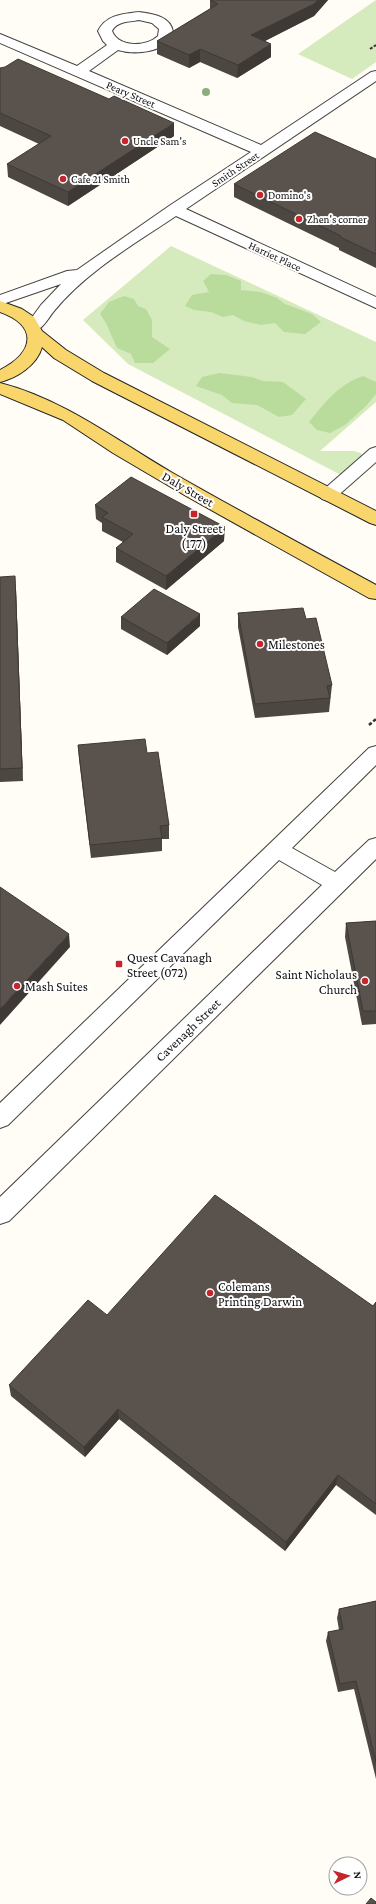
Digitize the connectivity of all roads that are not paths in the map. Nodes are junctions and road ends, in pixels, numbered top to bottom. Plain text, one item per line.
1 (0, 38) edge
2 (116, 45) dead end
3 (37, 54) junction
4 (23, 63) edge
5 (78, 72) junction
6 (376, 75) edge
7 (261, 151) junction
8 (174, 209) junction
9 (94, 264) junction
10 (0, 300) edge
11 (376, 303) edge
12 (0, 306) edge
13 (34, 330) junction
14 (0, 378) edge
15 (0, 388) edge
16 (376, 453) edge
17 (328, 495) junction
18 (376, 519) edge
19 (376, 593) edge
20 (376, 753) edge
21 (376, 846) edge
22 (277, 849) junction
23 (338, 884) junction
24 (0, 1118) edge
25 (0, 1213) edge

1 - 3 street, Peary Street
2 - 5 street
3 - 4 street
3 - 5 street, Peary Street
5 - 7 street, Peary Street
6 - 7 street, Smith Street
7 - 8 street, Smith Street
8 - 9 street, Smith Street
8 - 11 street, Harriet Place
9 - 10 street, Smith Street
9 - 13 street, Smith Street
12 - 13 main road
13 - 14 main road
13 - 17 main road
15 - 19 main road, Daly Street
16 - 17 street
17 - 18 main road
20 - 22 street
21 - 23 street, Cavenagh Street
22 - 23 street
22 - 24 street
23 - 25 street, Cavenagh Street

